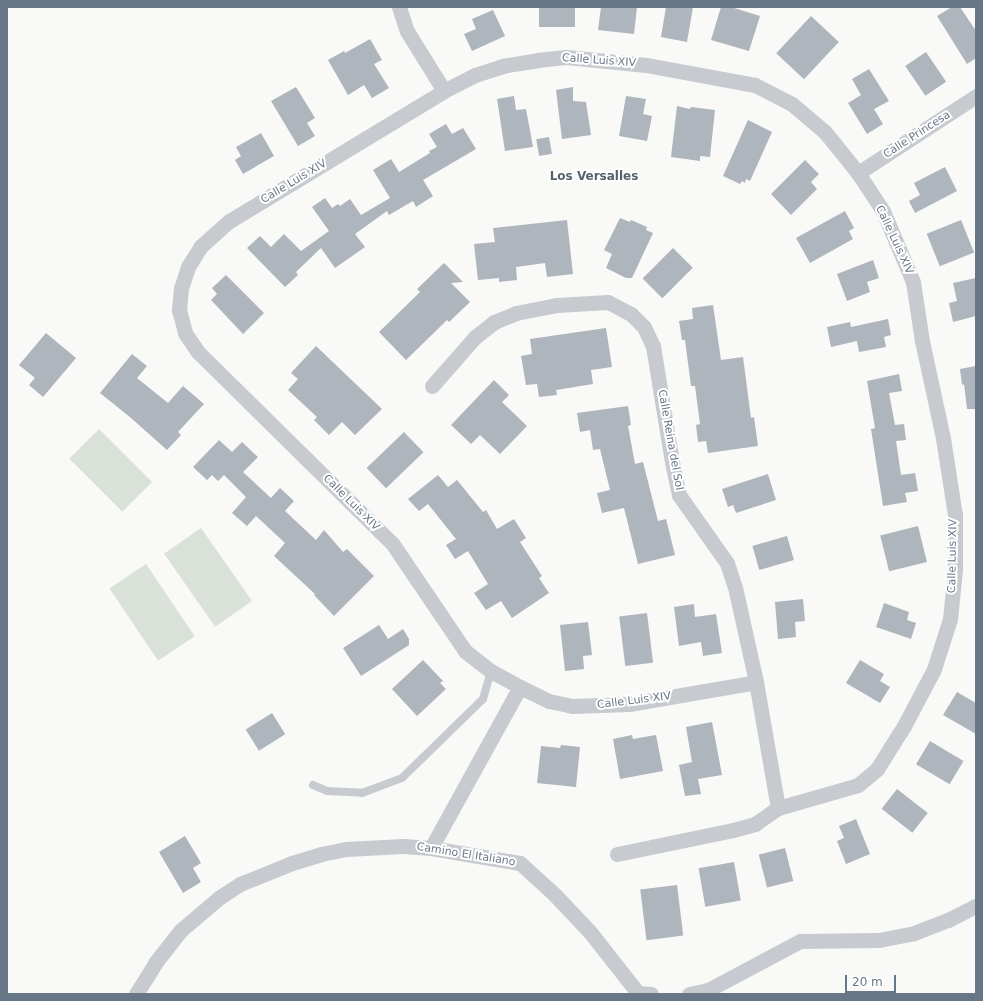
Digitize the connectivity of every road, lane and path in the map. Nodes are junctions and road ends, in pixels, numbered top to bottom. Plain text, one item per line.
1 (399, 7) edge
2 (444, 91) junction
3 (976, 96) edge
4 (858, 173) junction
5 (432, 386) dead end
6 (491, 671) junction
7 (756, 682) junction
8 (520, 687) junction
9 (313, 785) dead end
10 (778, 808) junction
11 (431, 848) junction
12 (617, 854) dead end
13 (976, 906) edge
14 (136, 994) edge
15 (651, 994) edge
16 (689, 994) edge

1 - 2 street
2 - 4 street, Calle Luis XIV
2 - 6 street, Calle Luis XIV
3 - 4 street, Calle Princesa
4 - 10 street, Calle Luis XIV
5 - 7 street, Calle Reina del Sol
6 - 8 street, Calle Luis XIV
6 - 9 lane
7 - 8 street, Calle Luis XIV
7 - 10 street, Calle Reina del Sol
8 - 11 street
10 - 12 street, Calle Luis XIV
11 - 14 street, Camino El Italiano
11 - 15 street, Camino El Italiano
13 - 16 street

